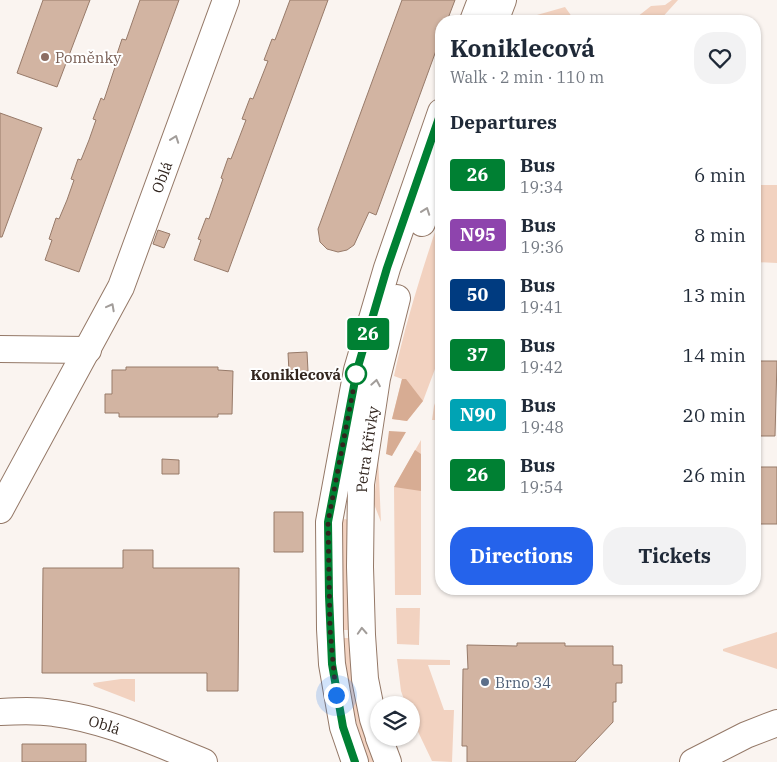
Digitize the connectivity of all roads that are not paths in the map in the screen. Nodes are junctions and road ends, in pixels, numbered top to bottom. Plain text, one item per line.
1 (226, 0) edge
2 (481, 0) edge
3 (502, 0) edge
4 (475, 15) edge
5 (497, 15) edge
6 (435, 129) edge
7 (435, 186) edge
8 (0, 349) edge
9 (88, 350) junction
10 (0, 510) edge
11 (370, 704) edge
12 (0, 712) edge
13 (777, 723) edge
14 (382, 746) edge
15 (204, 762) edge
16 (355, 762) edge
17 (388, 762) edge
18 (693, 762) edge

9 -> 1 street, Oblá
2 - 4 street
3 - 5 street
6 - 16 street, Petra Křivky
11 -> 7 street, Petra Křivky
8 - 9 street
9 - 10 street, Oblá
12 - 15 street, Oblá
13 - 18 street
14 - 17 street, Petra Křivky

